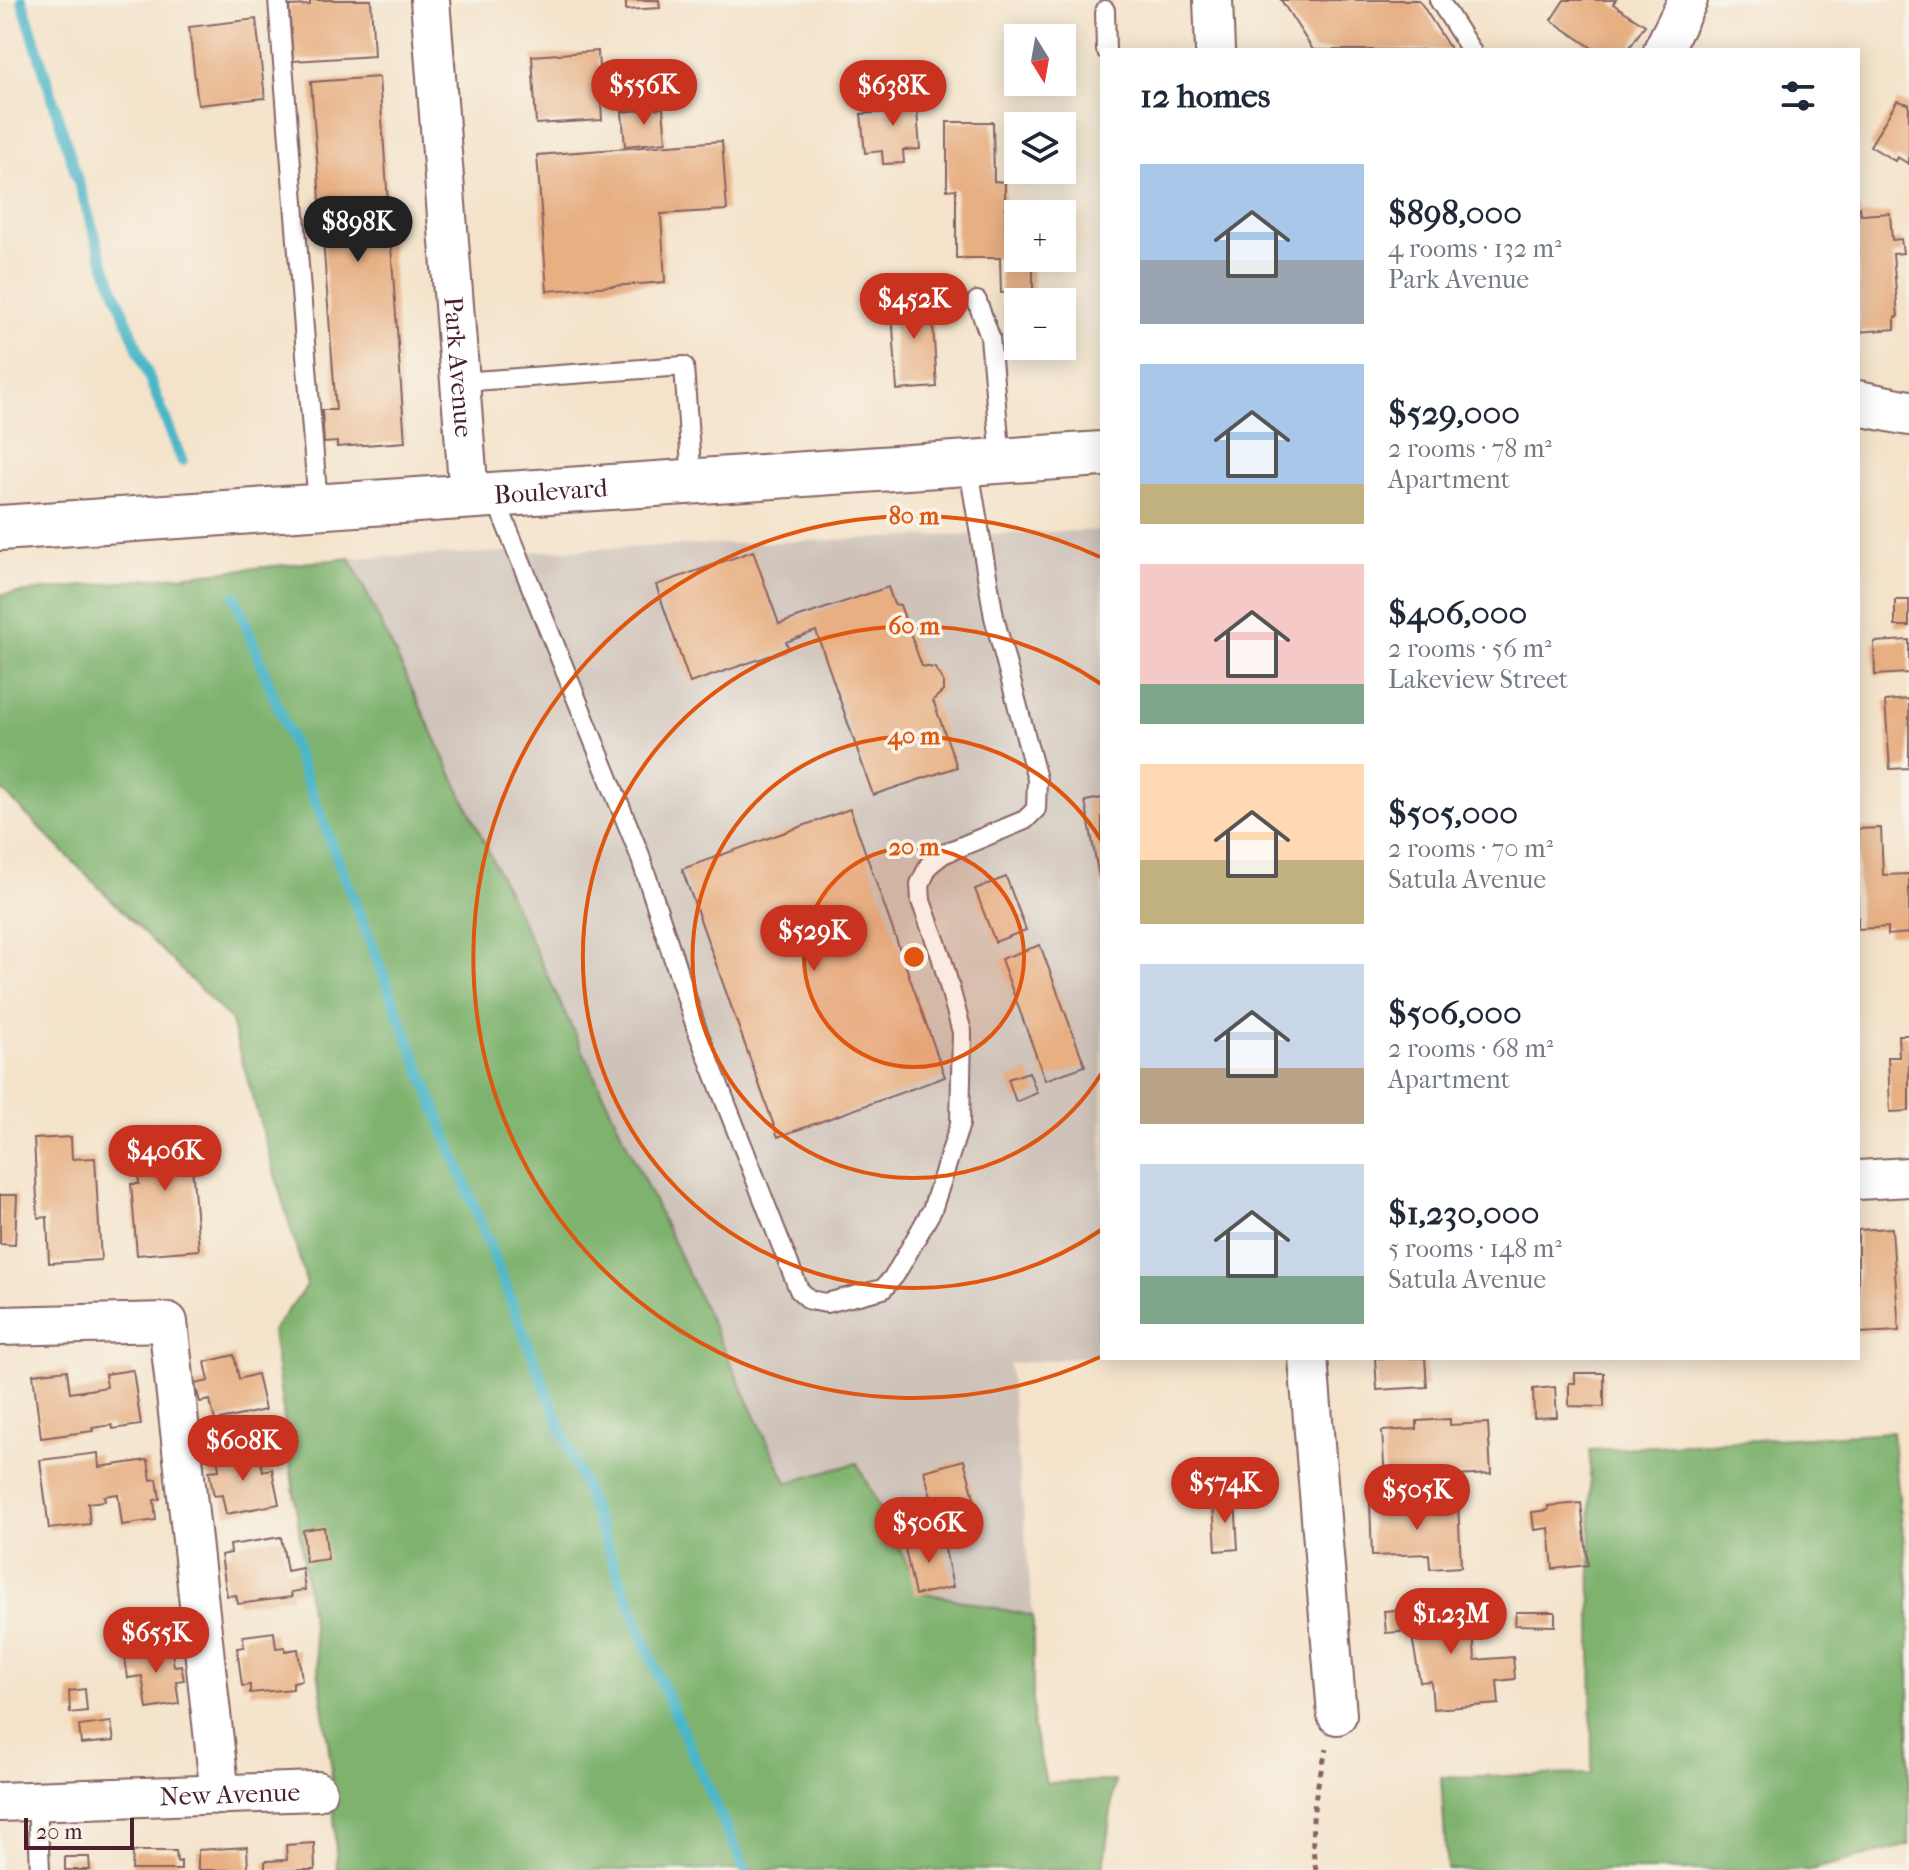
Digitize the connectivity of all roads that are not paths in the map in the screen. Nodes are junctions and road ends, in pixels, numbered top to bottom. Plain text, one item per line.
1 (278, 0) edge
2 (430, 0) edge
3 (1213, 0) edge
4 (1439, 0) edge
5 (1688, 0) edge
6 (1105, 10) dead end
7 (1106, 48) edge
8 (1215, 48) edge
9 (1470, 48) edge
10 (1664, 48) edge
11 (977, 301) dead end
12 (460, 382) junction
13 (1860, 403) edge
14 (1909, 413) edge
15 (1100, 454) edge
16 (984, 461) junction
17 (692, 481) junction
18 (481, 496) junction
19 (318, 506) junction
20 (0, 528) edge
21 (1909, 1177) edge
22 (1860, 1180) edge
23 (0, 1326) edge
24 (1308, 1360) edge
25 (1337, 1715) road end
26 (317, 1791) dead end
27 (220, 1795) junction
28 (18, 1802) edge
29 (40, 1870) edge

1 - 19 lane
2 - 12 street, Park Avenue
3 - 8 street
4 - 9 lane
5 - 10 street
6 - 7 lane
11 - 16 lane
12 - 17 lane
12 - 18 street, Park Avenue
13 - 14 street
15 - 16 street, Boulevard
16 - 17 street, Boulevard
16 - 18 lane
17 - 18 street, Boulevard
18 - 19 street, Boulevard
19 - 20 street, Boulevard
21 - 22 street
23 - 27 street
24 - 25 street
26 - 27 street, New Avenue
27 - 28 street, New Avenue
28 - 29 lane

